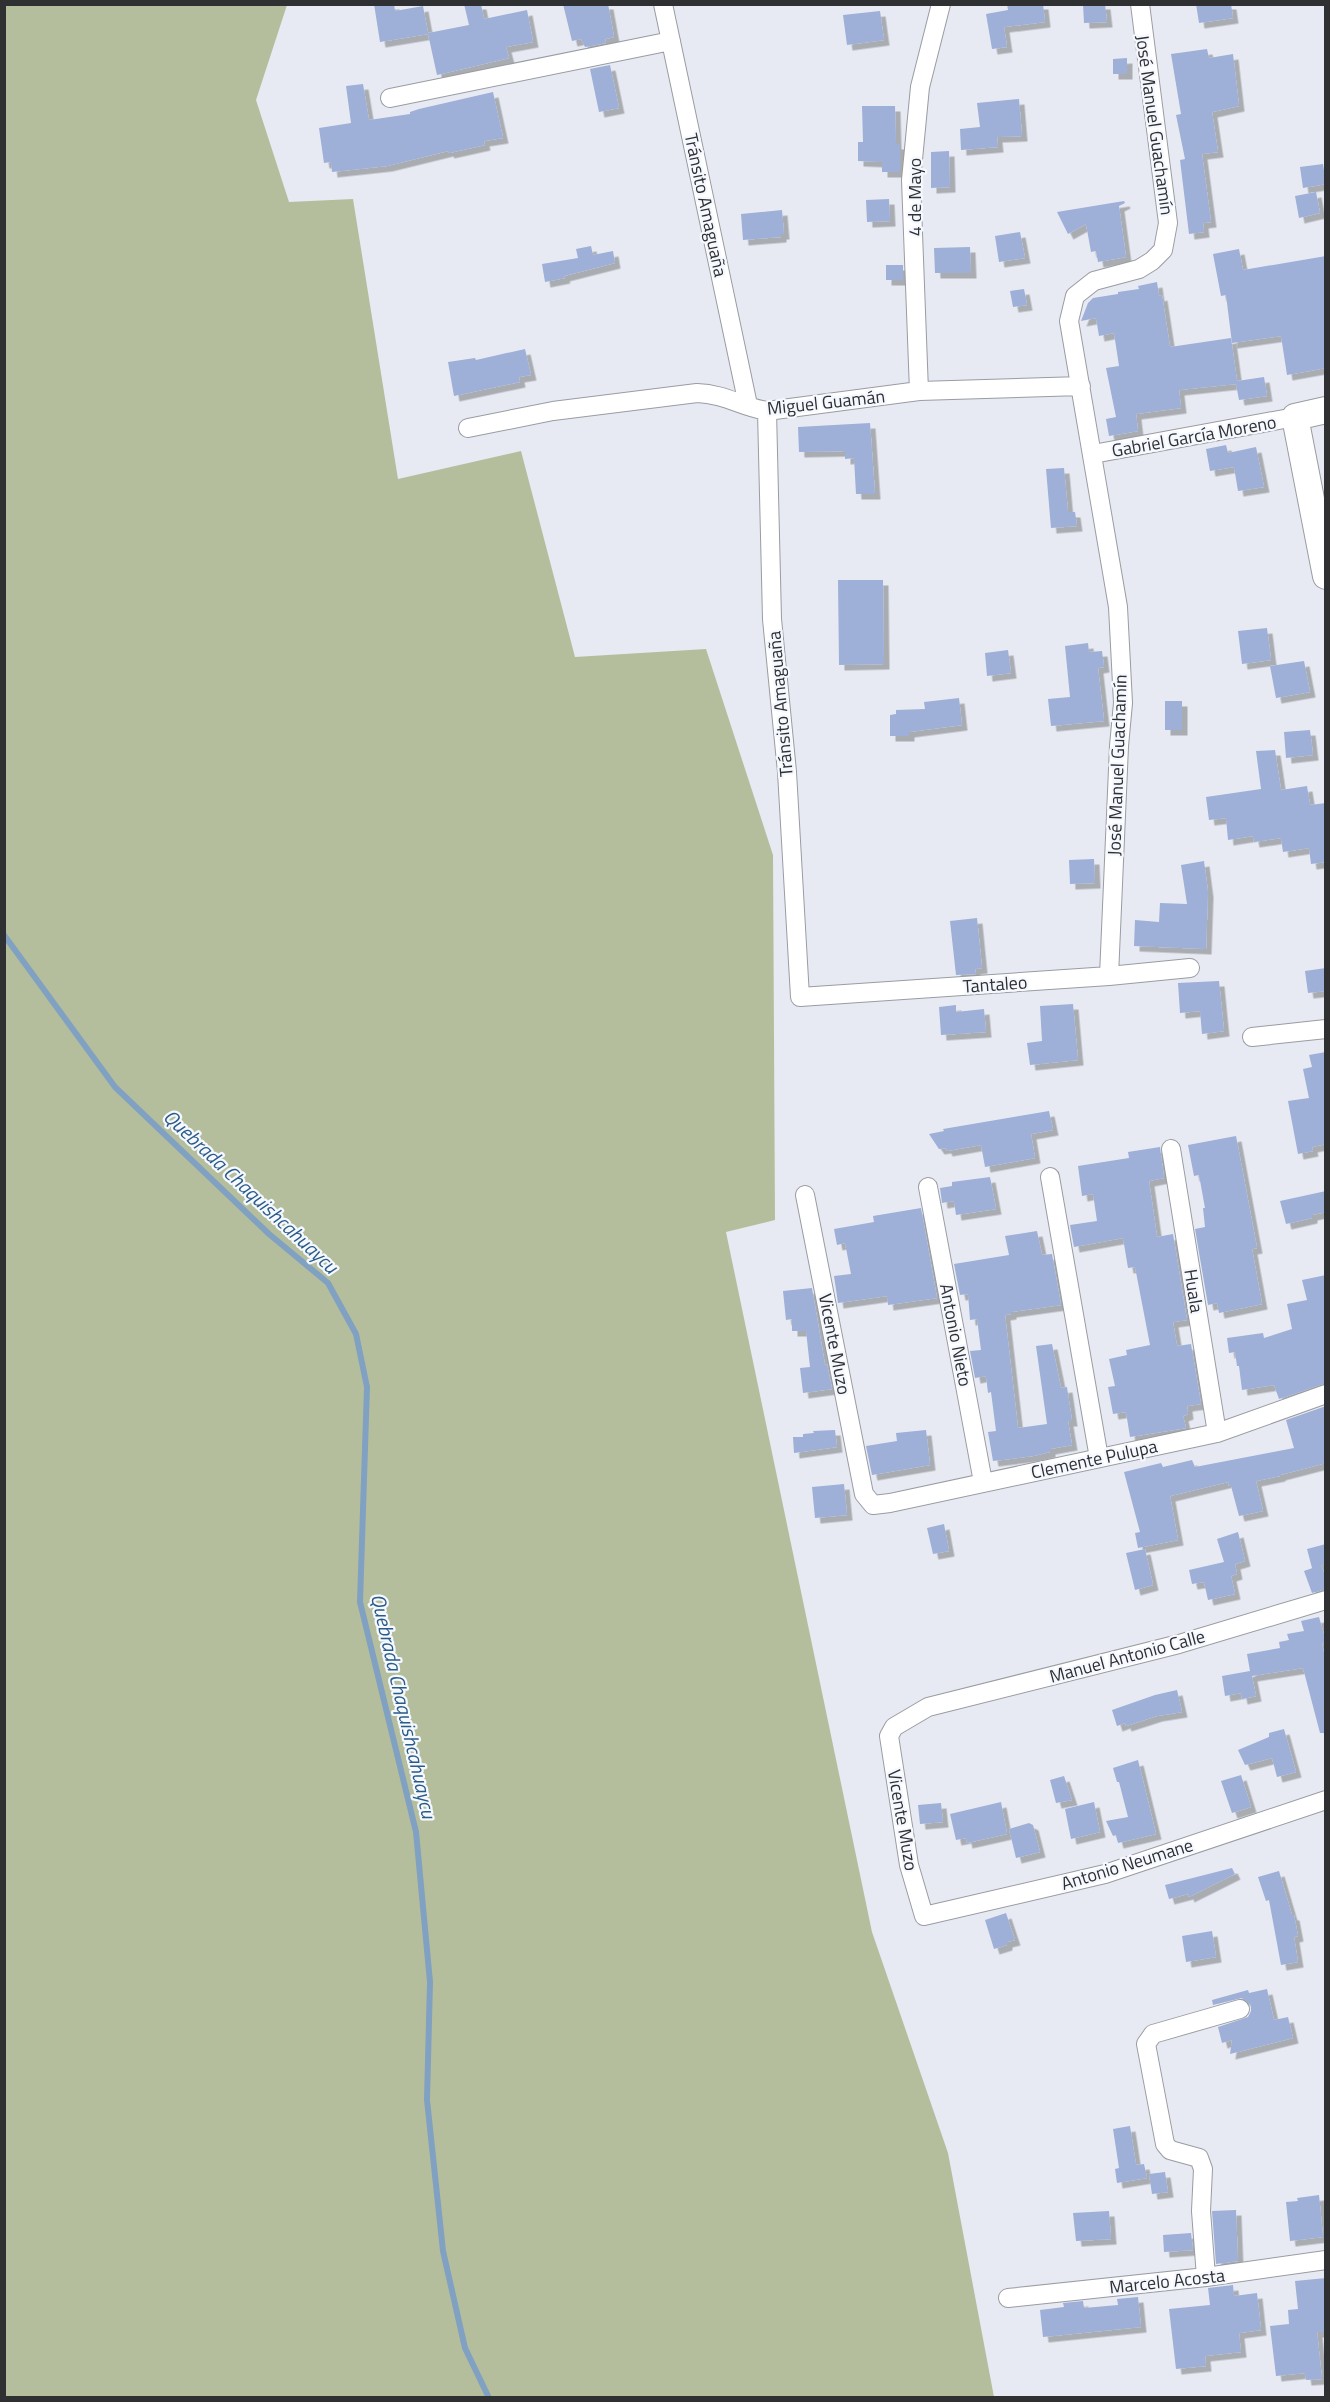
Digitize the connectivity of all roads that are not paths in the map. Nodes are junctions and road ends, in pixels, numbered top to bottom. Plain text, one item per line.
1 (663, 4) edge
2 (941, 4) edge
3 (1140, 4) edge
4 (671, 40) junction
5 (390, 98) dead end
6 (1081, 386) junction
7 (919, 392) junction
8 (748, 405) junction
9 (1326, 410) edge
10 (767, 411) junction
11 (1295, 417) junction
12 (468, 428) dead end
13 (1093, 454) junction
14 (1326, 576) edge
15 (1190, 968) dead end
16 (1109, 976) junction
17 (800, 997) joint
18 (1326, 1029) edge
19 (1252, 1037) dead end
20 (1171, 1149) dead end
21 (1050, 1177) dead end
22 (928, 1187) dead end
23 (805, 1194) dead end
24 (1326, 1394) edge
25 (1217, 1433) junction
26 (1099, 1458) junction
27 (984, 1482) junction
28 (864, 1494) joint
29 (1326, 1600) edge
30 (928, 1707) joint
31 (1326, 1800) edge
32 (924, 1916) joint
33 (1240, 2009) dead end
34 (1326, 2260) edge
35 (1206, 2277) junction
36 (1008, 2298) dead end

1 - 4 street, Tránsito Amaguaña
2 - 7 street, 4 de Mayo
3 - 6 street, José Manuel Guachamín
4 - 5 street
4 - 8 street, Tránsito Amaguaña
6 - 7 street, Miguel Guamán
6 - 13 street, José Manuel Guachamín
7 - 10 street, Miguel Guamán
8 - 10 street, Miguel Guamán
8 - 12 street, Miguel Guamán
9 - 11 street, Gabriel García Moreno
10 - 17 street, Tránsito Amaguaña
11 - 13 street, Gabriel García Moreno
11 - 14 street, Gabriel García Moreno
13 - 16 street, José Manuel Guachamín
15 - 16 street, Tantaleo
16 - 17 street, Tantaleo
18 - 19 street
20 - 25 street, Huala
21 - 26 street
22 - 27 street, Antonio Nieto
23 - 28 street, Vicente Muzo
24 - 25 street, Clemente Pulupa
25 - 26 street, Clemente Pulupa
26 - 27 street, Clemente Pulupa
27 - 28 street, Clemente Pulupa
29 - 30 street, Manuel Antonio Calle
30 - 32 street, Vicente Muzo
31 - 32 street, Antonio Neumane
33 - 35 street
34 - 35 street, Marcelo Acosta
35 - 36 street, Marcelo Acosta

